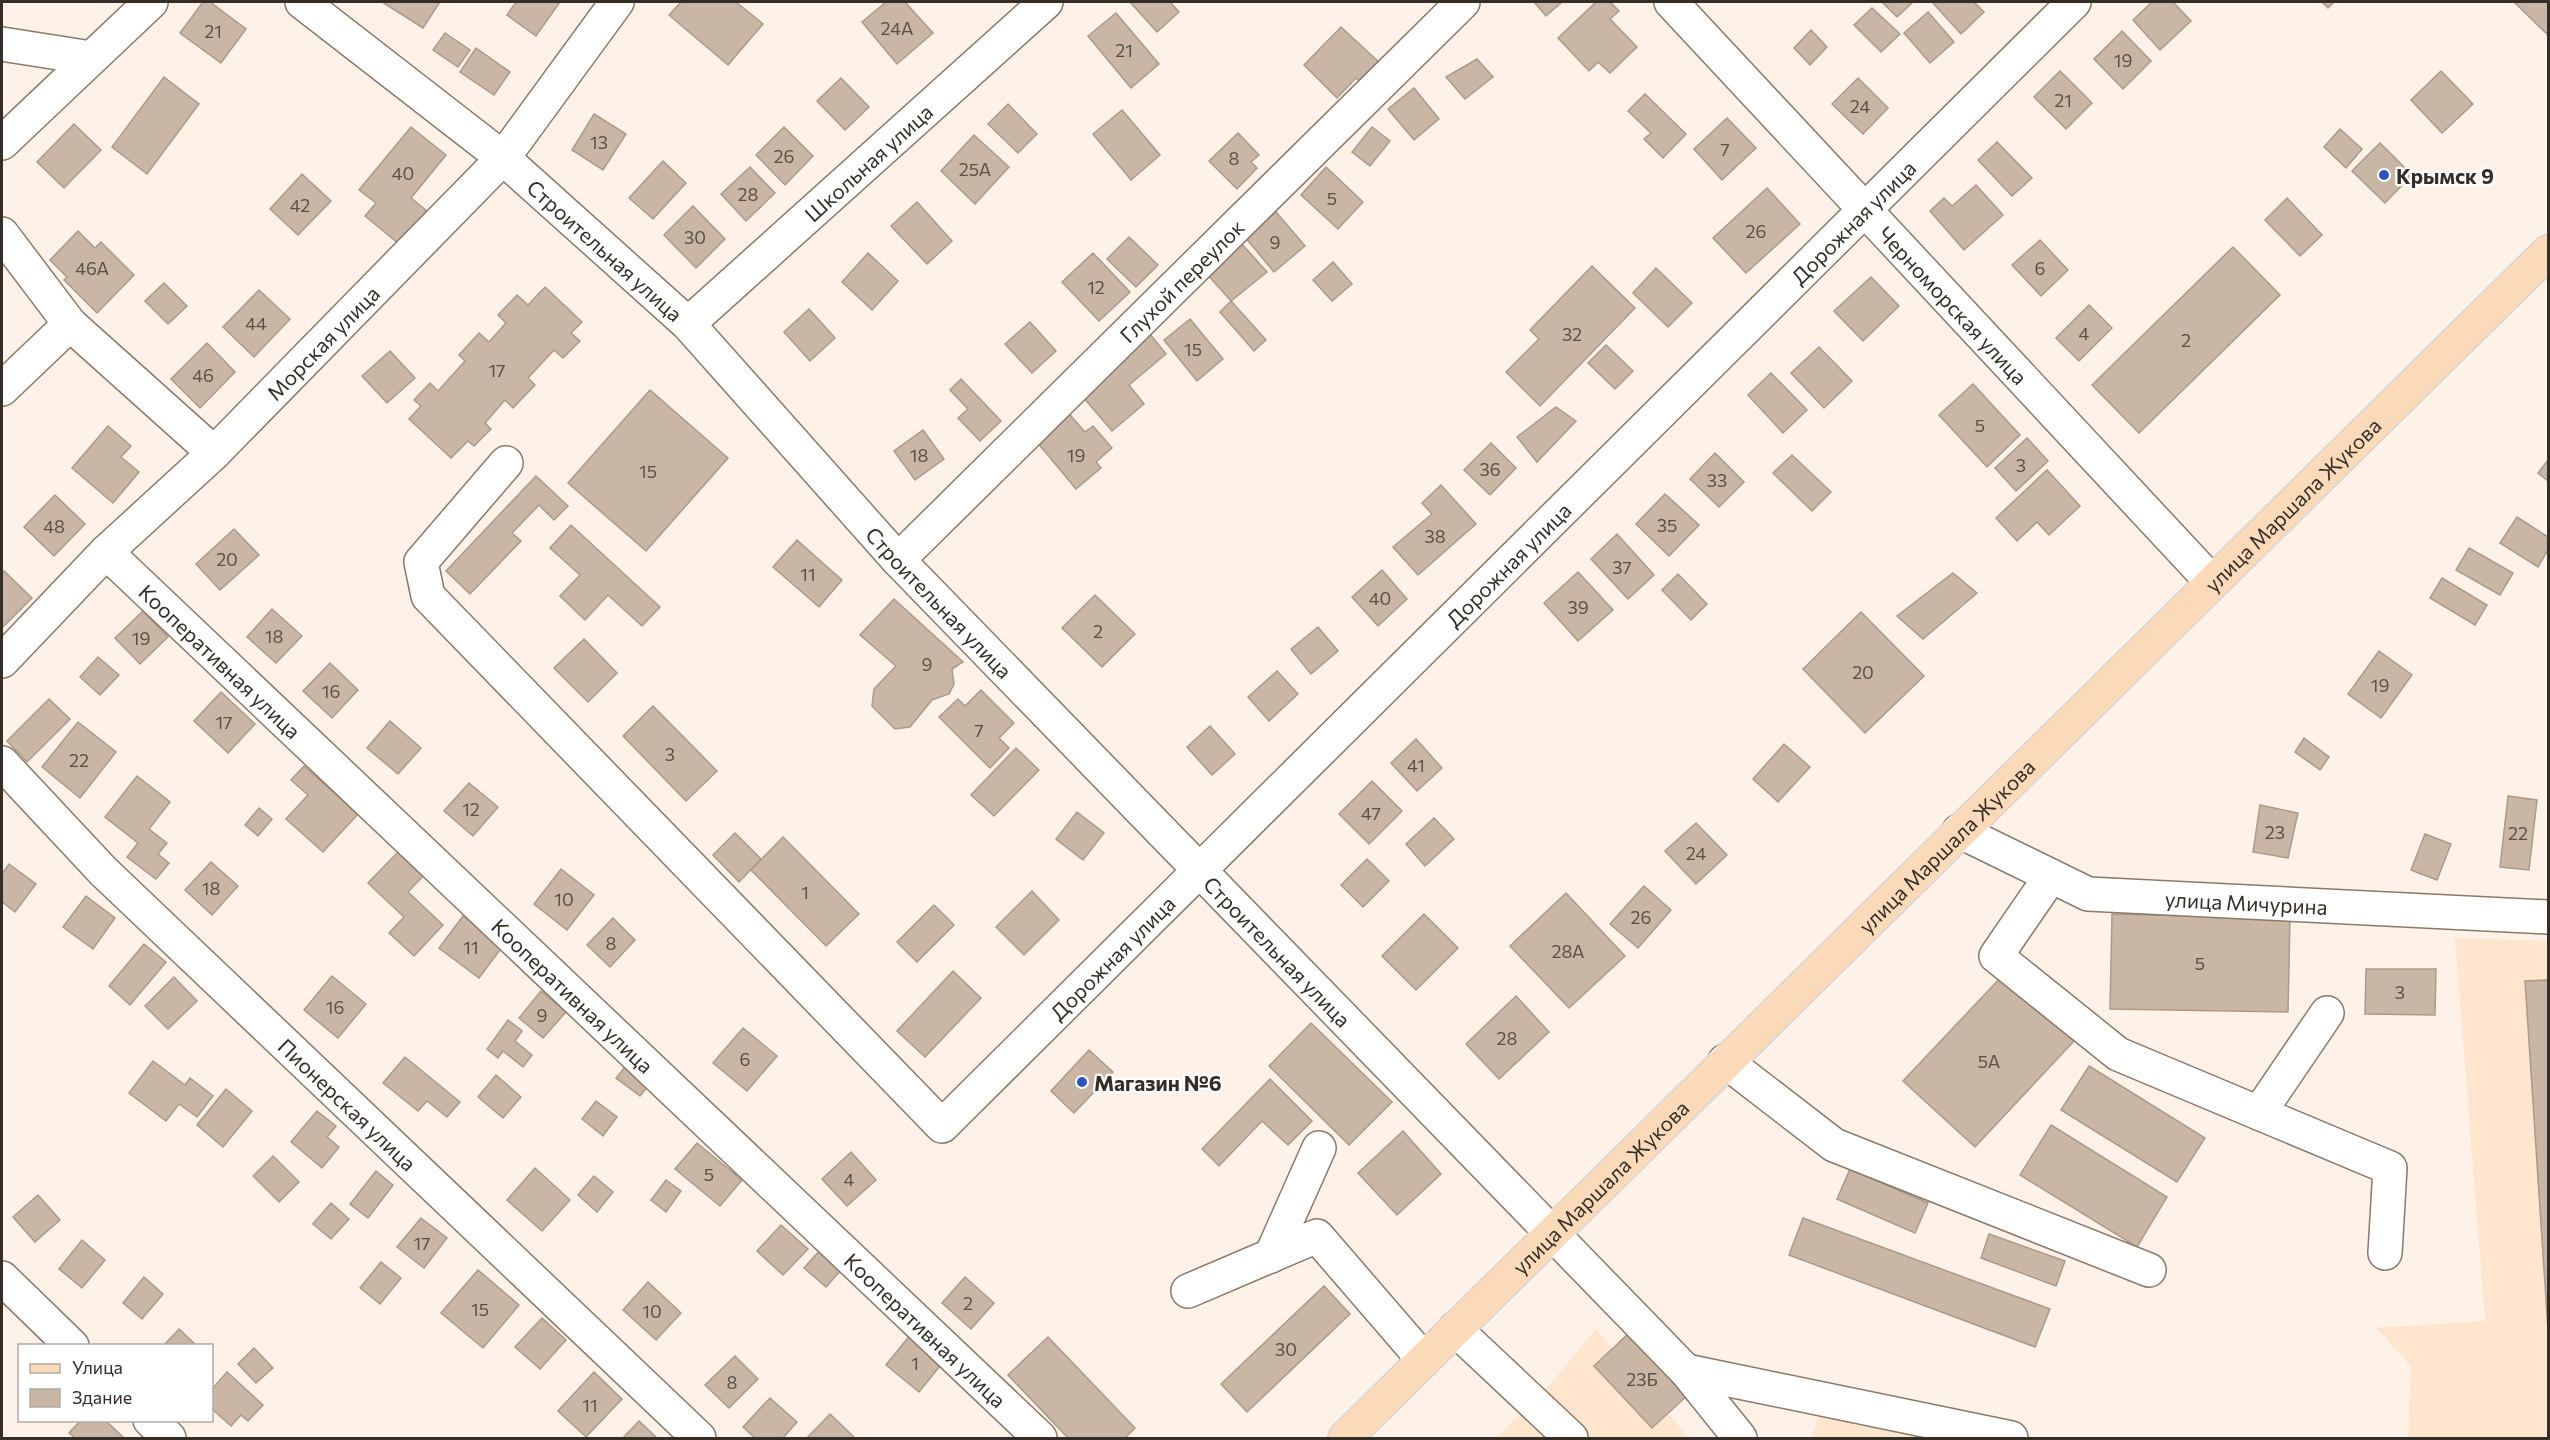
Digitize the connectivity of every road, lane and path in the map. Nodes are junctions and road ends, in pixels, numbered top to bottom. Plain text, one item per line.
1 (151, 2) edge
2 (302, 2) edge
3 (617, 2) edge
4 (1046, 2) edge
5 (1463, 2) edge
6 (1671, 2) edge
7 (2074, 2) edge
8 (2, 44) edge
9 (91, 58) junction
10 (2, 143) edge
11 (503, 158) junction
12 (1866, 210) junction
13 (2, 234) edge
14 (2548, 252) edge
15 (70, 324) junction
16 (688, 324) junction
17 (2, 389) edge
18 (214, 453) junction
19 (506, 463) dead end
20 (106, 552) junction
21 (898, 560) junction
22 (2212, 582) junction
23 (2, 661) edge
24 (2, 763) edge
25 (1959, 831) junction
26 (1200, 871) junction
27 (2051, 876) junction
28 (2548, 916) edge
29 (2327, 1012) dead end
30 (1725, 1061) junction
31 (2259, 1113) junction
32 (1319, 1148) dead end
33 (1551, 1233) junction
34 (2385, 1253) dead end
35 (1271, 1256) junction
36 (2150, 1269) dead end
37 (2, 1278) edge
38 (1188, 1291) dead end
39 (1455, 1329) junction
40 (70, 1344) edge
41 (1424, 1360) junction
42 (1686, 1371) junction
43 (152, 1422) edge
44 (169, 1438) edge
45 (699, 1438) edge
46 (1040, 1438) edge
47 (1345, 1438) edge
48 (1570, 1438) edge
49 (1740, 1438) edge
50 (2011, 1438) edge

1 - 9 street
2 - 11 street, Строительная улица
3 - 11 street, Морская улица
4 - 16 street, Школьная улица
5 - 21 street, Глухой переулок
6 - 12 street, Черноморская улица
7 - 12 street, Дорожная улица
8 - 9 street
9 - 10 street
11 - 16 street, Строительная улица
11 - 18 street, Морская улица
12 - 22 street, Черноморская улица
12 - 26 street, Дорожная улица
13 - 15 street
14 - 22 main road, улица Маршала Жукова
15 - 17 street
15 - 18 street
16 - 21 street, Строительная улица
18 - 20 street, Морская улица
19 - 26 street, Дорожная улица
20 - 23 street, Морская улица
20 - 46 street, Кооперативная улица
21 - 26 street, Строительная улица
22 - 25 main road, улица Маршала Жукова
24 - 45 street, Пионерская улица
25 - 27 street, улица Мичурина
25 - 30 main road, улица Маршала Жукова
26 - 33 street, Строительная улица
27 - 28 street, улица Мичурина
27 - 31 street
29 - 31 street
30 - 33 main road, улица Маршала Жукова
30 - 36 street
31 - 34 street
32 - 35 street
33 - 39 main road, улица Маршала Жукова
33 - 42 street, Строительная улица
35 - 38 street
35 - 41 street
37 - 40 street
39 - 41 main road, улица Маршала Жукова
39 - 48 street
41 - 47 main road, улица Маршала Жукова
42 - 49 street, Строительная улица
42 - 50 street
43 - 44 street

